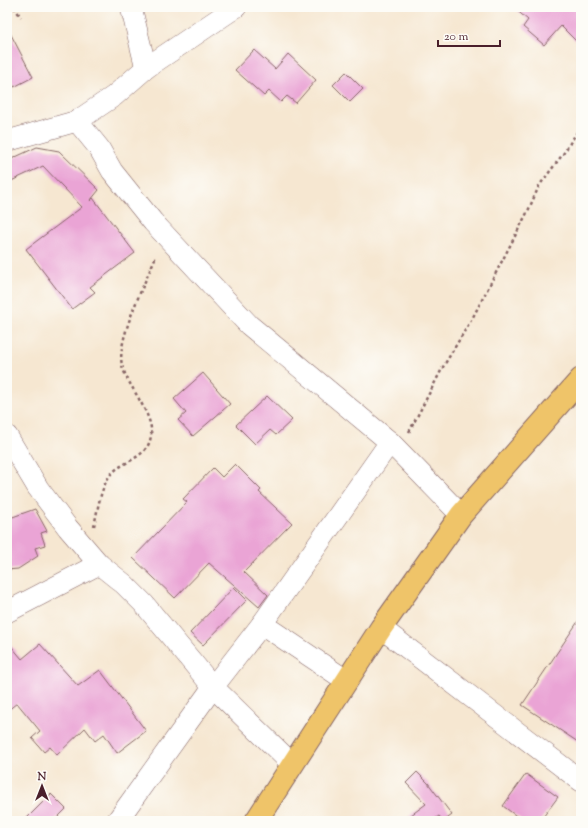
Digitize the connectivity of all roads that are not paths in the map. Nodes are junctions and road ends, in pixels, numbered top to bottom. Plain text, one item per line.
1 (131, 7) edge
2 (236, 7) edge
3 (146, 68) junction
4 (76, 121) junction
5 (7, 141) edge
6 (581, 379) edge
7 (7, 436) edge
8 (395, 447) junction
9 (461, 514) junction
10 (94, 558) junction
11 (7, 612) edge
12 (262, 624) junction
13 (381, 628) junction
14 (346, 681) junction
15 (213, 687) junction
16 (292, 764) junction
17 (581, 781) edge
18 (117, 821) edge
19 (256, 821) edge

1 - 3 street
2 - 3 street
3 - 4 street
4 - 5 street
4 - 8 street
6 - 9 main road
7 - 10 street
8 - 9 street
8 - 12 street
9 - 13 main road
10 - 11 street
10 - 15 street
12 - 14 street
12 - 15 street
13 - 14 main road
13 - 17 street
14 - 16 main road
15 - 16 street
15 - 18 street
16 - 19 main road

